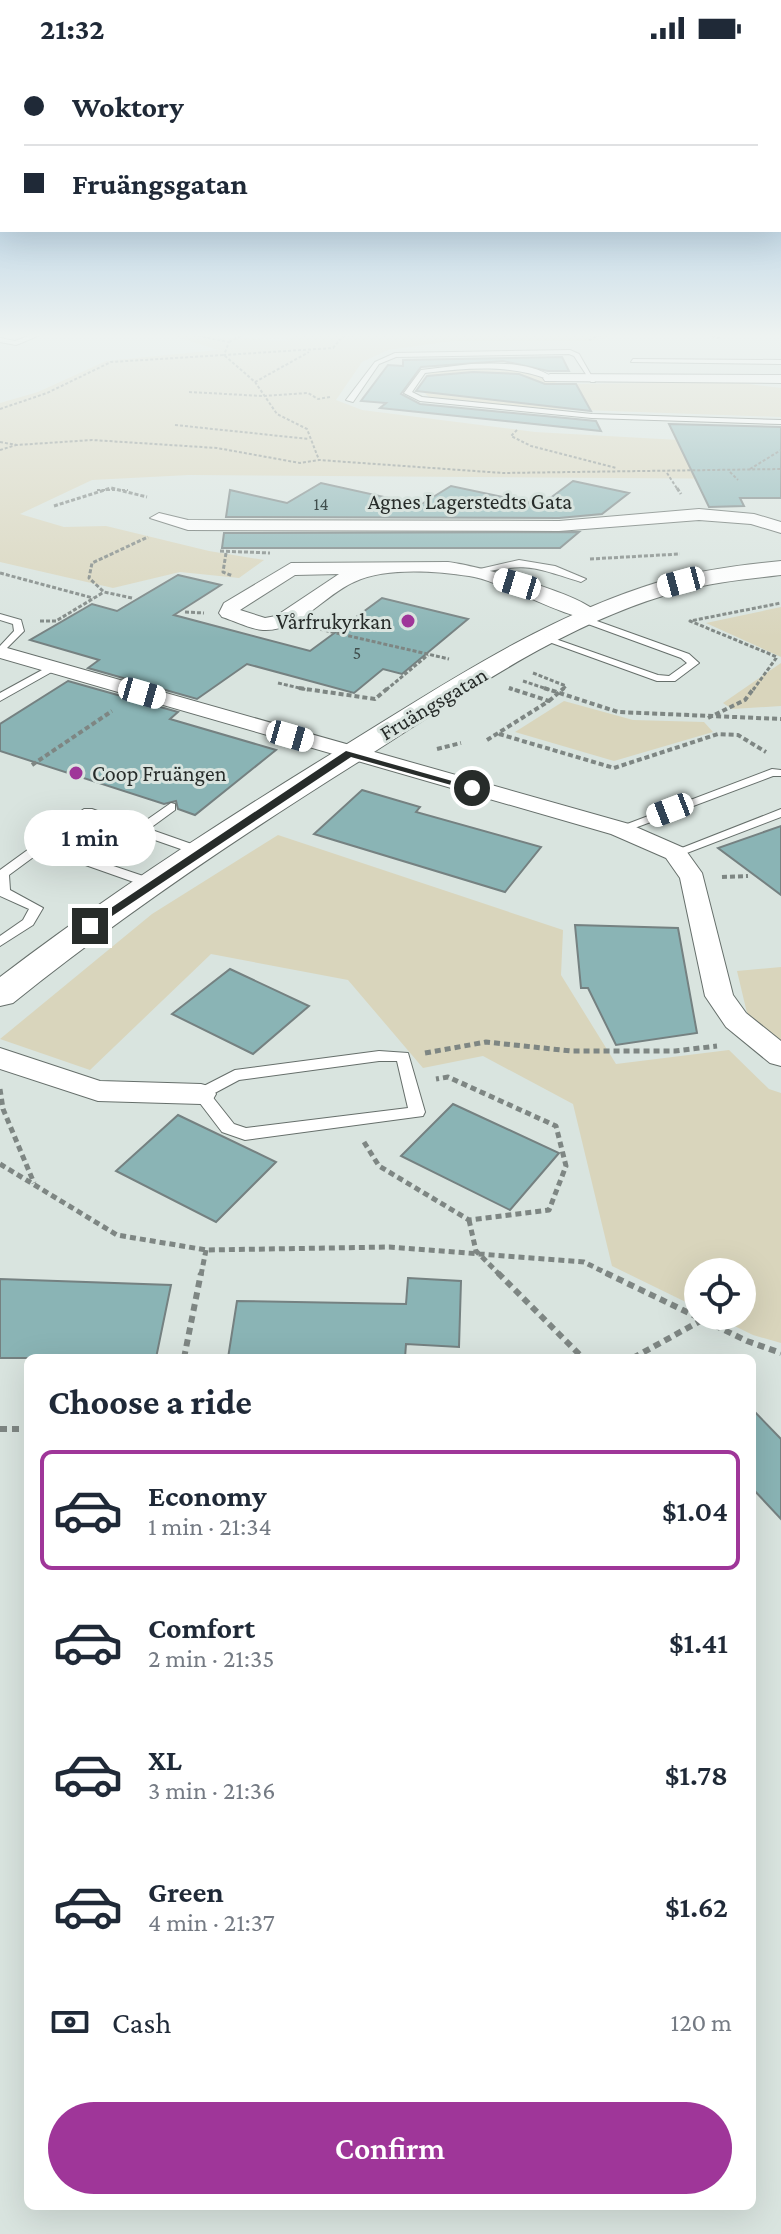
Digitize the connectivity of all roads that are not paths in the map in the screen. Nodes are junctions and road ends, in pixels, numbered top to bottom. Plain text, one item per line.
1 (159, 518) road end
2 (781, 527) edge
3 (781, 568) edge
4 (376, 569) junction
5 (476, 571) junction
6 (581, 579) dead end
7 (584, 616) junction
8 (0, 617) edge
9 (543, 638) junction
10 (0, 652) edge
11 (53, 667) junction
12 (0, 681) edge
13 (22, 685) junction
14 (0, 698) edge
15 (350, 753) junction
16 (781, 773) edge
17 (171, 807) dead end
18 (781, 813) edge
19 (620, 829) junction
20 (140, 830) junction
21 (43, 846) junction
22 (199, 851) junction
23 (675, 853) junction
24 (2, 875) edge
25 (150, 883) junction
26 (0, 942) edge
27 (0, 995) edge
28 (781, 1056) edge
29 (0, 1058) edge
30 (201, 1094) junction

1 - 2 street, Agnes Lagerstedts Gata
3 - 7 street, Fruängsgatan
4 - 4 street
4 - 5 street
5 - 6 lane
5 - 7 street
7 - 9 street, Fruängsgatan
7 - 9 lane
8 - 10 lane
9 - 15 street, Fruängsgatan
10 - 11 street
11 - 13 lane
11 - 15 street
12 - 13 lane
13 - 14 lane
15 - 19 street
15 - 22 street, Fruängsgatan
16 - 19 lane
17 - 20 lane
18 - 23 lane
19 - 23 street
20 - 21 lane
20 - 22 lane
21 - 24 lane
21 - 25 lane
22 - 25 street, Fruängsgatan
23 - 28 street
24 - 26 lane
25 - 27 street, Fruängsgatan
29 - 30 street
30 - 30 lane

